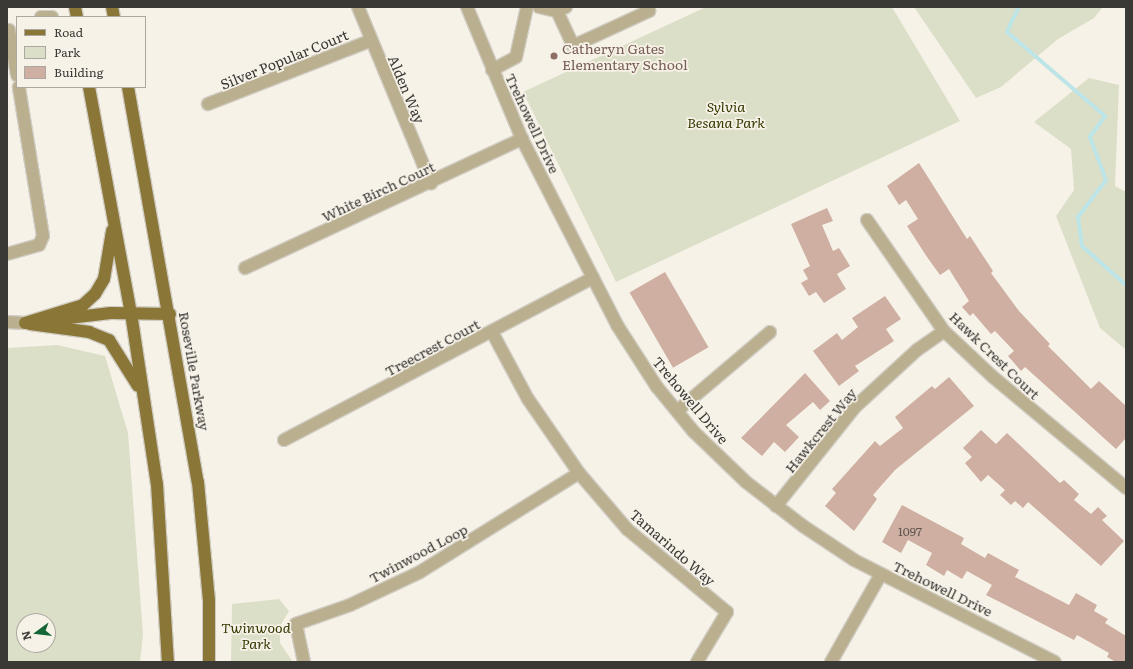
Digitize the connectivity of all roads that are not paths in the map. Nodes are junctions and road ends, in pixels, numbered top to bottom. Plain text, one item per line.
1 (358, 7) edge
2 (467, 7) edge
3 (527, 7) edge
4 (539, 7) edge
5 (647, 7) edge
6 (561, 9) edge
7 (11, 25) edge
8 (370, 41) junction
9 (10, 53) edge
10 (492, 70) junction
11 (16, 71) edge
12 (19, 88) edge
13 (89, 88) edge
14 (128, 88) edge
15 (208, 104) dead end
16 (522, 139) junction
17 (431, 183) junction
18 (867, 220) dead end
19 (114, 224) junction
20 (7, 254) edge
21 (245, 268) dead end
22 (593, 278) junction
23 (131, 313) junction
24 (170, 314) junction
25 (7, 322) edge
26 (25, 323) junction
27 (944, 331) junction
28 (492, 332) junction
29 (770, 332) dead end
30 (142, 392) junction
31 (677, 411) junction
32 (284, 440) dead end
33 (578, 473) junction
34 (1126, 488) edge
35 (776, 506) junction
36 (881, 574) junction
37 (168, 662) edge
38 (209, 662) edge
39 (304, 662) edge
40 (697, 662) edge
41 (831, 662) edge
42 (1055, 662) edge

1 - 8 street, Alden Way
2 - 10 street, Trehowell Drive
3 - 10 street
4 - 6 street
5 - 6 street
7 - 9 street
8 - 15 street, Silver Popular Court
8 - 17 street, Alden Way
9 - 11 street
10 - 16 street, Trehowell Drive
12 - 20 street
13 - 19 main road
14 - 24 main road, Roseville Parkway
16 - 17 street, White Birch Court
16 - 22 street, Trehowell Drive
17 - 21 street, White Birch Court
18 - 27 street, Hawk Crest Court
19 - 23 main road
19 - 26 main road
22 - 28 street, Treecrest Court
22 - 31 street, Trehowell Drive
23 - 24 main road
23 - 26 main road
23 - 30 main road
24 - 38 main road, Roseville Parkway
25 - 26 street
26 - 30 main road
27 - 34 street, Hawk Crest Court
27 - 35 street, Hawkcrest Way
28 - 32 street, Treecrest Court
28 - 33 street, Tamarindo Way
29 - 31 street
30 - 37 main road
31 - 35 street, Trehowell Drive
33 - 39 street, Twinwood Loop
33 - 40 street, Tamarindo Way
35 - 36 street, Trehowell Drive
36 - 41 street
36 - 42 street, Trehowell Drive

